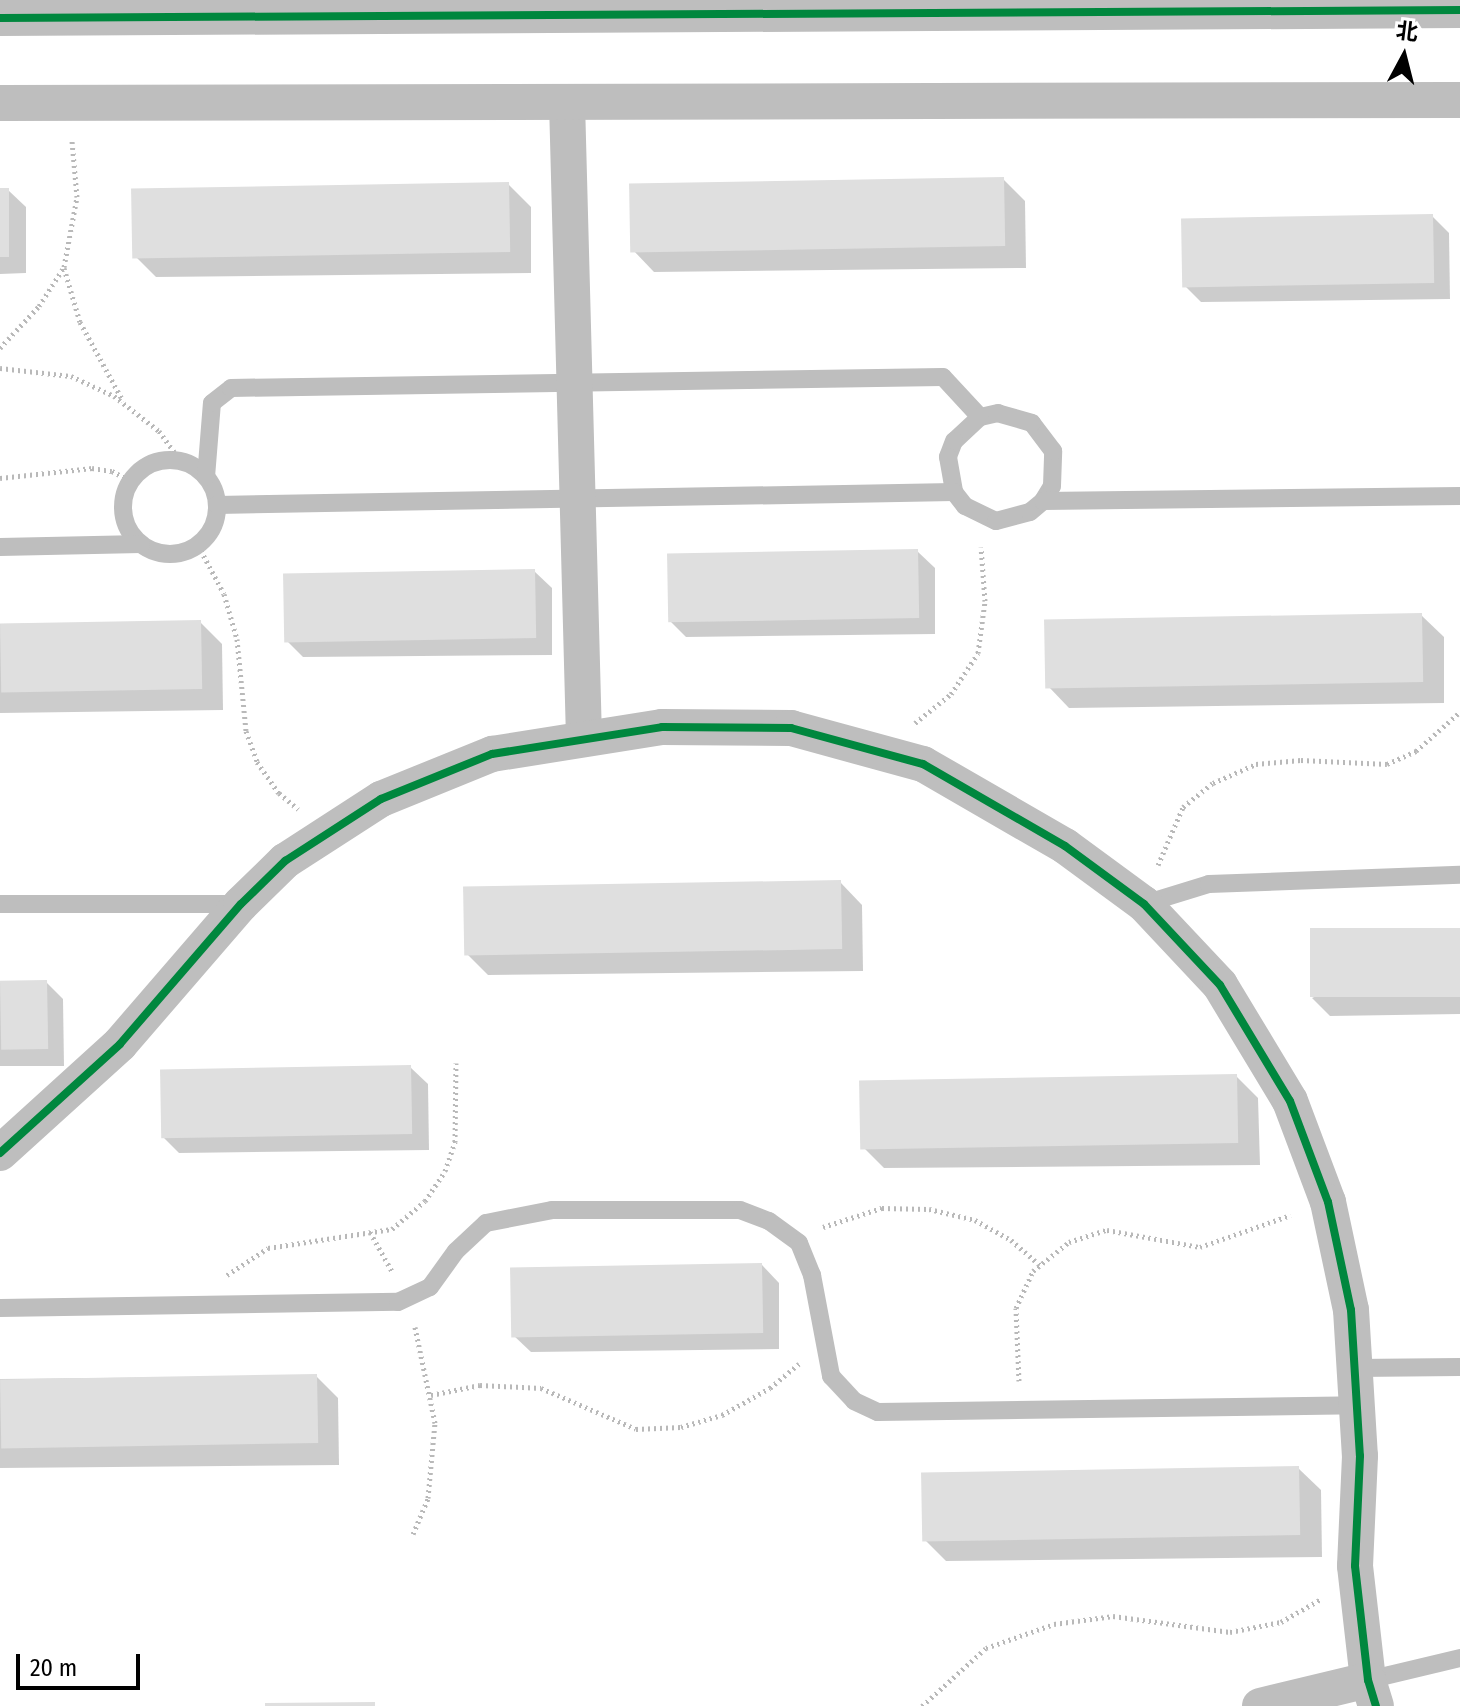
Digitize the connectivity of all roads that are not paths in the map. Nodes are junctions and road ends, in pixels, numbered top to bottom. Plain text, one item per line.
1 (1140, 6) edge
2 (1460, 10) edge
3 (22, 12) edge
4 (1460, 100) edge
5 (567, 102) junction
6 (0, 103) edge
7 (574, 383) junction
8 (980, 417) junction
9 (206, 477) junction
10 (954, 492) junction
11 (1460, 496) edge
12 (577, 499) junction
13 (1043, 501) junction
14 (217, 505) junction
15 (141, 544) junction
16 (0, 547) edge
17 (584, 739) junction
18 (1460, 875) edge
19 (1151, 902) junction
20 (0, 904) edge
21 (241, 904) junction
22 (0, 1153) edge
23 (0, 1308) edge
24 (1460, 1367) edge
25 (1355, 1368) junction
26 (1357, 1405) junction
27 (1460, 1658) edge
28 (1372, 1693) edge
29 (1260, 1706) edge

1 - 2 street
1 - 3 street
4 - 5 street
5 - 6 street
5 - 7 street
7 - 8 lane
7 - 9 lane
7 - 12 street
8 - 10 lane
8 - 13 lane
9 - 14 lane
9 - 15 lane
10 - 12 lane
10 - 13 lane
11 - 13 lane
12 - 14 lane
12 - 17 street
14 - 15 lane
15 - 16 lane
17 - 19 street
17 - 21 street
18 - 19 lane
19 - 25 street
20 - 21 lane
21 - 22 street
23 - 26 lane
24 - 25 lane
25 - 26 street
26 - 28 street
27 - 28 lane
28 - 29 street

